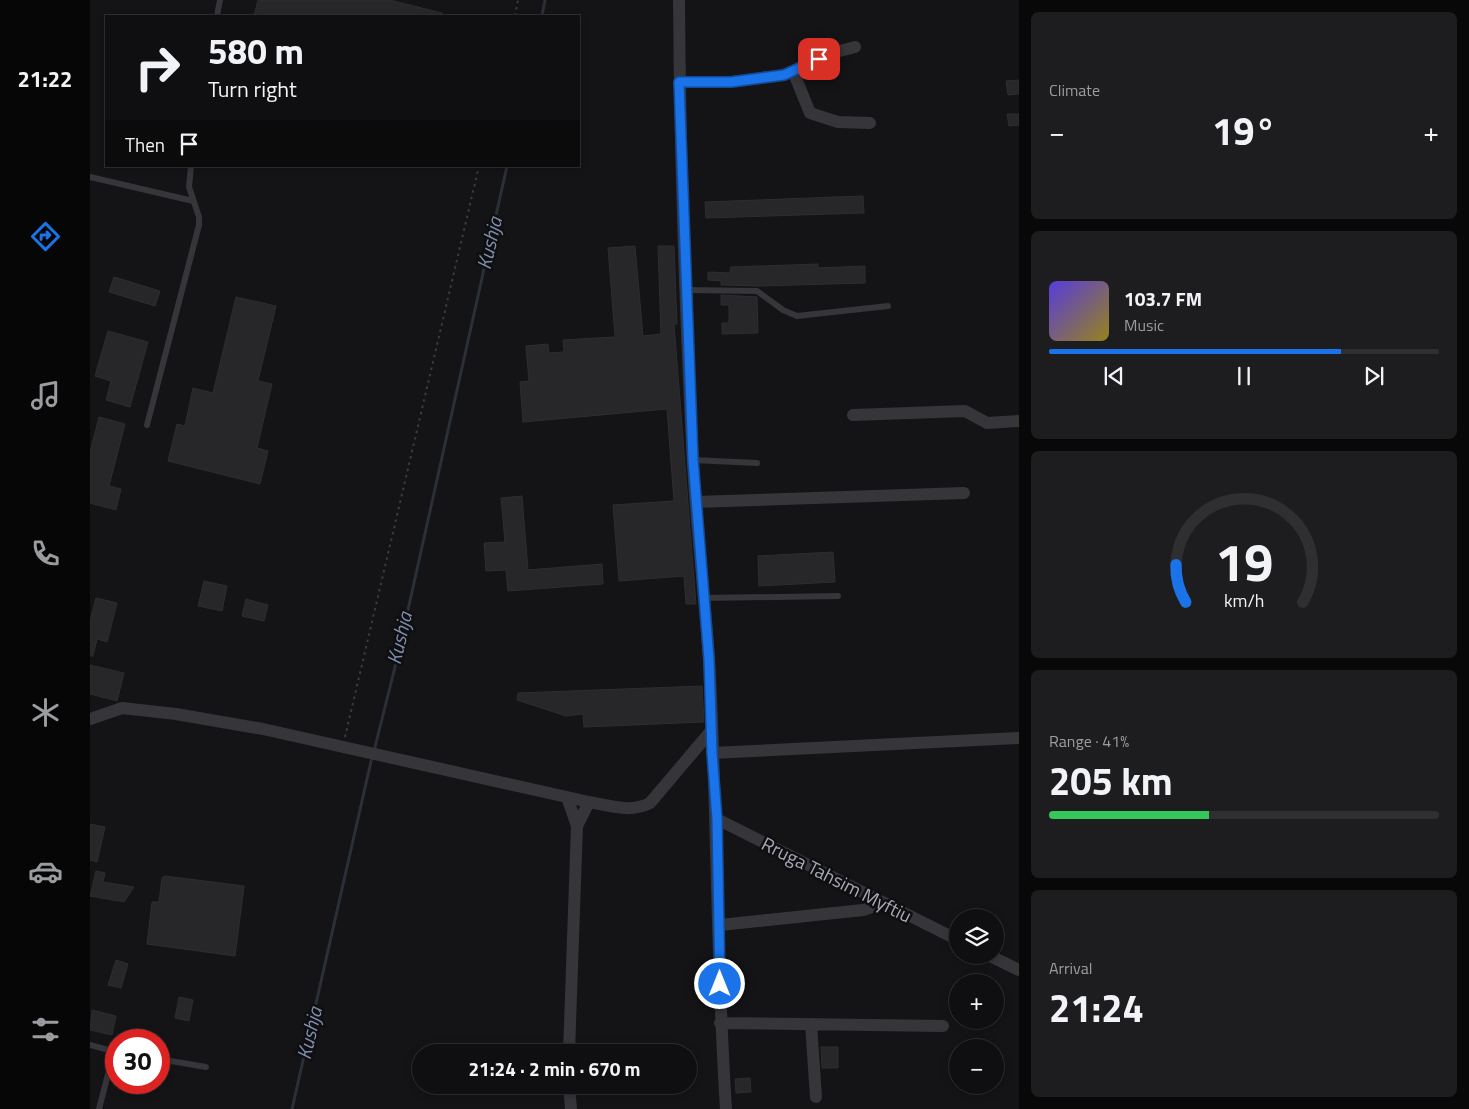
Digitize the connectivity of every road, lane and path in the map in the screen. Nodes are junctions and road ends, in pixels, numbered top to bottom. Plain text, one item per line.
1 (220, 0) edge
2 (518, 0) edge
3 (679, 0) edge
4 (217, 15) edge
5 (515, 15) edge
6 (855, 47) dead end
7 (793, 71) junction
8 (679, 82) junction
9 (870, 122) dead end
10 (191, 167) edge
11 (479, 167) edge
12 (90, 176) edge
13 (193, 200) junction
14 (687, 290) junction
15 (888, 306) dead end
16 (853, 415) dead end
17 (1019, 421) edge
18 (147, 426) dead end
19 (693, 460) junction
20 (757, 464) dead end
21 (964, 493) dead end
22 (696, 502) junction
23 (838, 596) dead end
24 (704, 598) junction
25 (90, 720) edge
26 (711, 731) junction
27 (1019, 738) edge
28 (348, 747) junction
29 (712, 753) junction
30 (567, 797) junction
31 (590, 802) junction
32 (717, 819) junction
33 (577, 826) junction
34 (885, 903) junction
35 (720, 925) junction
36 (949, 935) edge
37 (1004, 963) edge
38 (1019, 970) edge
39 (720, 1023) junction
40 (811, 1024) junction
41 (943, 1026) dead end
42 (569, 1044) edge
43 (90, 1045) edge
44 (105, 1049) edge
45 (170, 1061) edge
46 (206, 1067) dead end
47 (105, 1088) edge
48 (570, 1094) edge
49 (816, 1097) dead end
50 (99, 1109) edge
51 (571, 1109) edge
52 (726, 1109) edge

1 - 4 lane
2 - 5 path
3 - 8 street
6 - 7 street
7 - 8 street
7 - 9 street
8 - 14 street
10 - 13 lane
11 - 28 path
12 - 13 lane
13 - 18 lane
14 - 15 lane
14 - 19 street
16 - 17 street
19 - 20 lane
19 - 22 street
21 - 22 street
22 - 24 street
23 - 24 lane
24 - 26 street
25 - 28 street
26 - 29 street
26 - 31 street
27 - 29 street
28 - 30 street
29 - 32 street
30 - 31 street
30 - 33 street
31 - 33 street
32 - 34 street, Rruga Tahsim Myftiu
32 - 35 street
33 - 42 street
34 - 35 street
34 - 36 street, Rruga Tahsim Myftiu
35 - 39 street
37 - 38 street
39 - 40 street
39 - 52 street
40 - 41 street
40 - 49 street
43 - 44 lane
45 - 46 lane
47 - 50 lane
48 - 51 street

